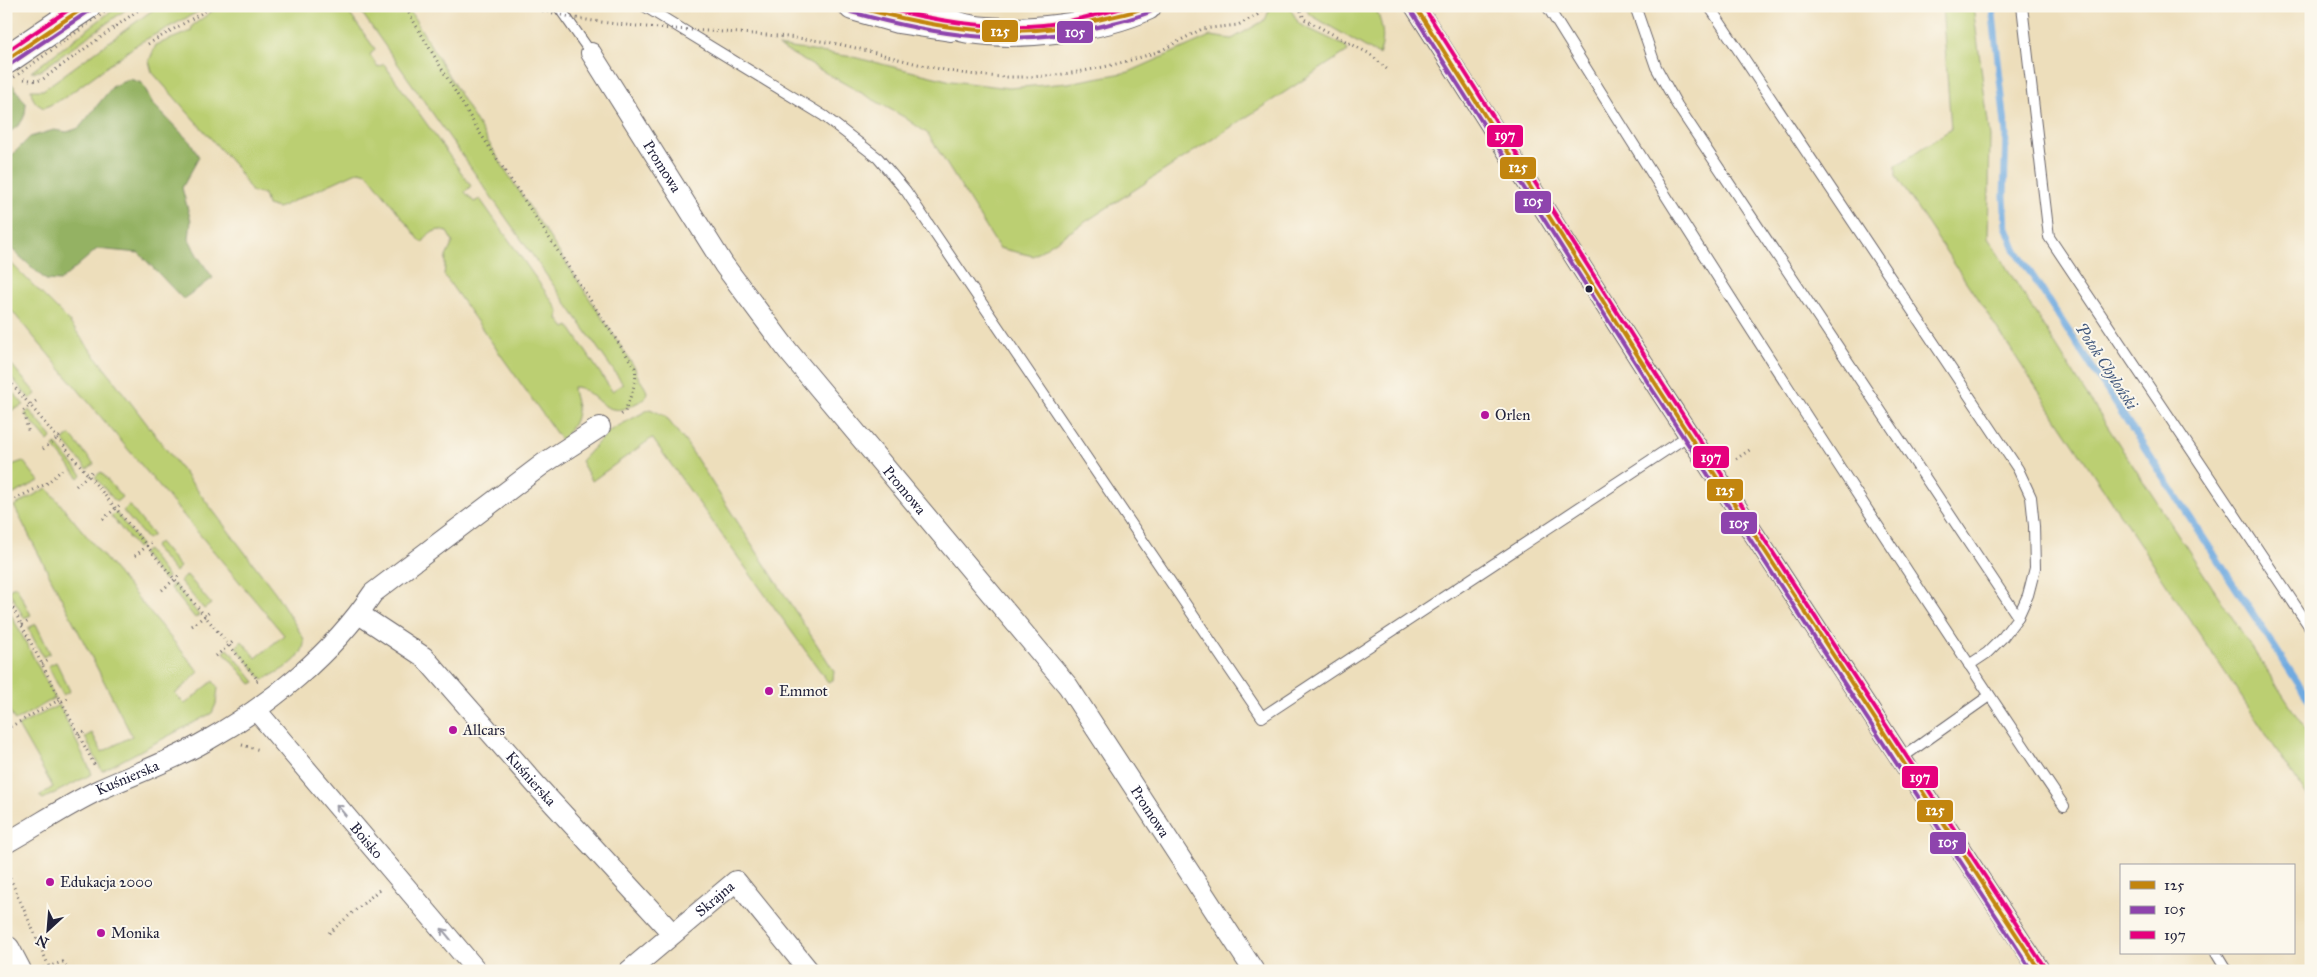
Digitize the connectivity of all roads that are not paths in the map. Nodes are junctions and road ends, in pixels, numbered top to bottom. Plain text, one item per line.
1 (58, 6) edge
2 (86, 6) edge
3 (558, 6) edge
4 (644, 6) edge
5 (853, 6) edge
6 (913, 6) edge
7 (1148, 6) edge
8 (1415, 6) edge
9 (1547, 6) edge
10 (1635, 6) edge
11 (1709, 6) edge
12 (2022, 6) edge
13 (968, 29) junction
14 (590, 53) joint
15 (8, 61) edge
16 (600, 427) road end
17 (1689, 435) junction
18 (359, 614) junction
19 (2018, 617) junction
20 (2311, 629) edge
21 (1969, 665) junction
22 (1989, 696) junction
23 (256, 710) junction
24 (1900, 759) junction
25 (2064, 806) dead end
26 (6, 843) edge
27 (672, 933) junction
28 (6, 950) edge
29 (2217, 954) edge
30 (17, 971) edge
31 (477, 971) edge
32 (629, 971) edge
33 (809, 971) edge
34 (1254, 971) edge
35 (2040, 971) edge
36 (2227, 971) edge

1 - 15 main road
2 - 15 main road
3 - 14 lane, Promowa
4 - 17 lane
5 - 13 main road
6 - 13 main road
7 - 13 main road
8 - 17 street
9 - 21 lane
10 - 19 lane
11 - 19 lane
12 - 20 lane
14 - 34 street, Promowa
16 - 18 street, Kuśnierska
17 - 24 street
18 - 23 street, Kuśnierska
18 - 27 street, Kuśnierska
19 - 21 lane
21 - 22 lane
22 - 24 lane
22 - 25 lane
23 - 26 street, Kuśnierska
31 -> 23 street, Boisko
24 - 35 street
27 - 32 street, Skrajna
27 - 33 street, Skrajna
28 - 30 main road
29 - 36 lane

